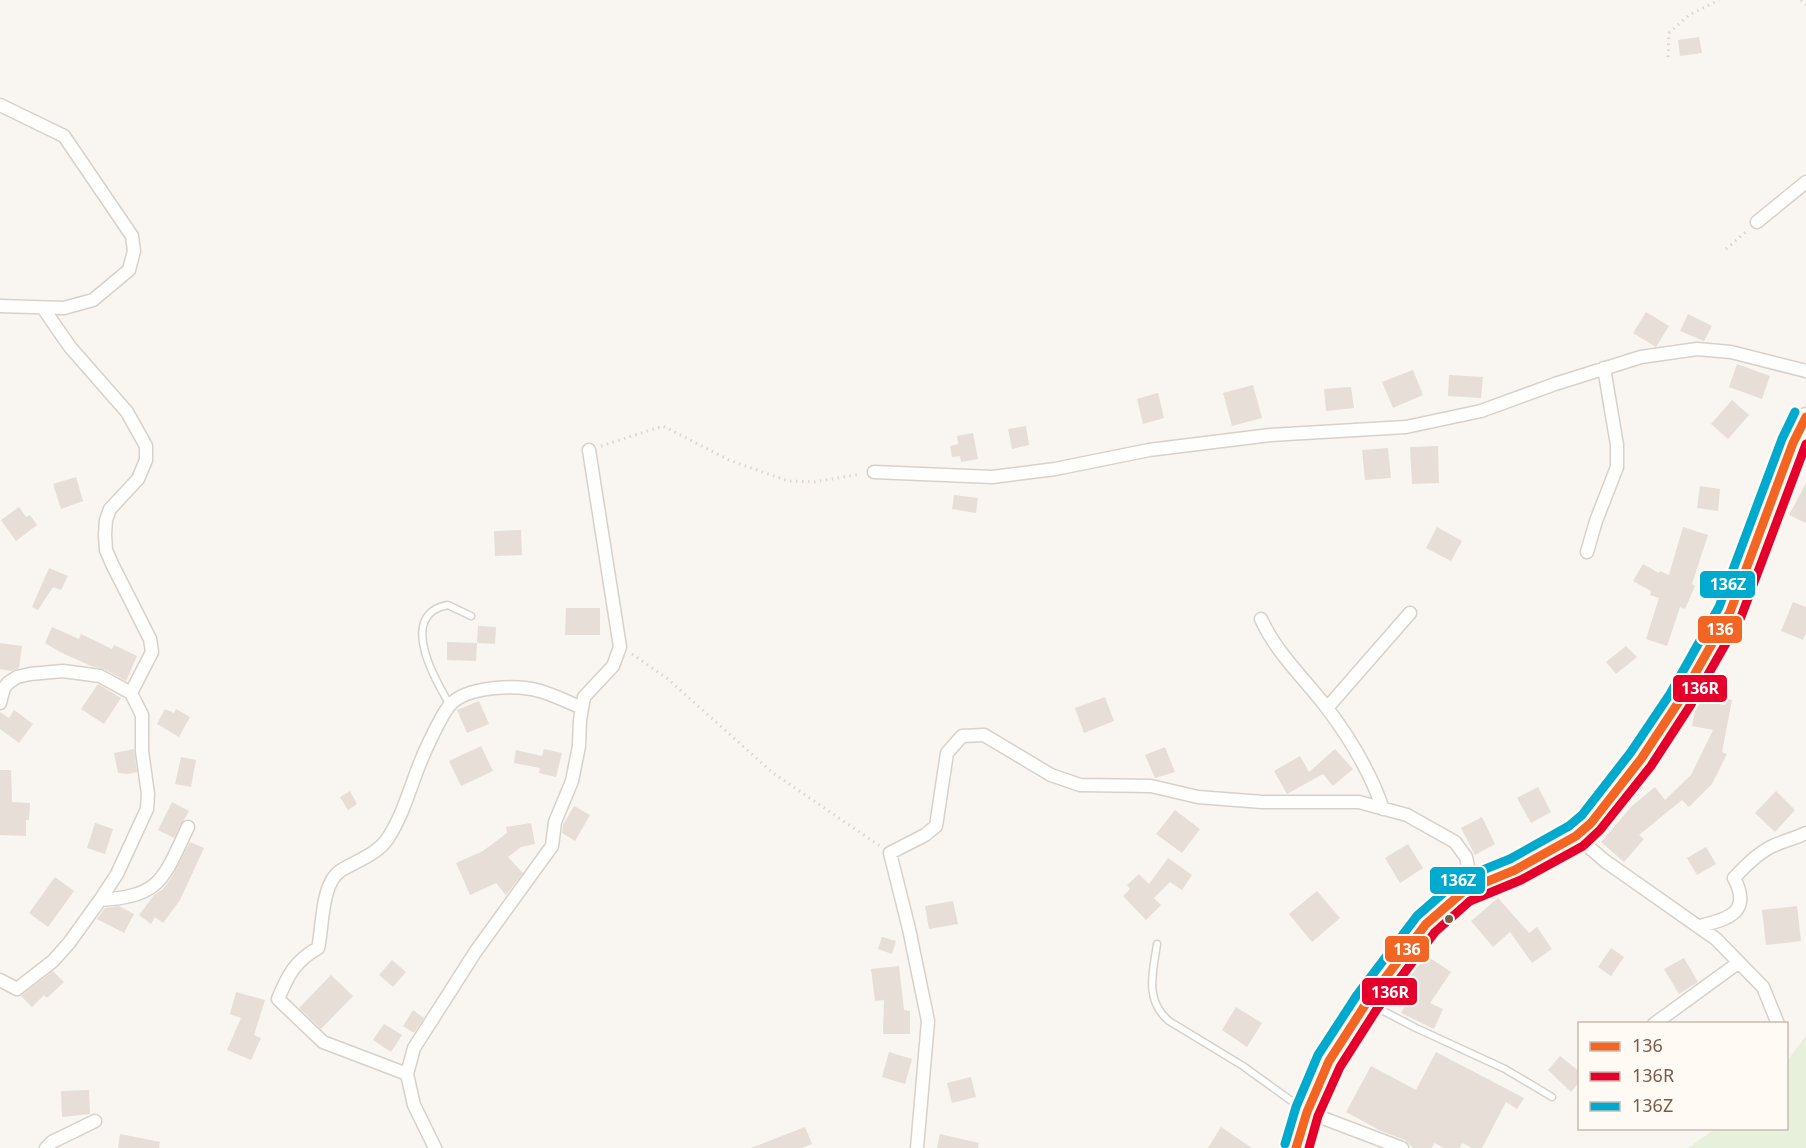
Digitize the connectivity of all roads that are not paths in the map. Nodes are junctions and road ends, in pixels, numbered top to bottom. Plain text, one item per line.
1 (0, 105) edge
2 (1806, 182) edge
3 (1757, 222) dead end
4 (0, 306) edge
5 (43, 308) junction
6 (1604, 368) junction
7 (1806, 371) edge
8 (1806, 417) edge
9 (589, 450) road end
10 (874, 472) road end
11 (1587, 552) dead end
12 (1410, 613) dead end
13 (471, 616) dead end
14 (1261, 619) dead end
15 (131, 693) junction
16 (0, 703) edge
17 (450, 705) junction
18 (582, 708) junction
19 (1327, 708) junction
20 (1383, 808) junction
21 (188, 827) dead end
22 (1806, 833) edge
23 (1576, 836) junction
24 (1464, 891) junction
25 (100, 900) junction
26 (1700, 926) junction
27 (1157, 944) dead end
28 (1738, 963) junction
29 (0, 980) edge
30 (1367, 1002) junction
31 (1655, 1022) edge
32 (1778, 1022) edge
33 (407, 1074) junction
34 (1552, 1096) dead end
35 (1307, 1112) junction
36 (95, 1121) dead end
37 (46, 1148) edge
38 (435, 1148) edge
39 (917, 1148) edge
40 (1296, 1148) edge
41 (1402, 1148) edge

1 - 5 street
2 - 3 street
4 - 5 street
5 - 15 street
6 - 7 street
6 - 10 street
6 - 11 street
8 - 23 main road
9 - 18 street
12 - 19 street
13 - 17 lane
14 - 19 street
15 - 16 street
15 - 25 street
17 - 18 street
17 - 33 street
18 - 33 street
19 - 20 street
20 - 24 street
20 - 39 street
21 - 25 street
22 - 26 street
23 - 24 main road
23 - 26 street
24 - 30 main road
25 - 29 street
26 - 28 street
27 - 35 lane
28 - 31 street
28 - 32 street
30 - 34 lane
30 - 35 main road
33 - 38 street
35 - 40 main road
35 - 41 street
36 - 37 street

